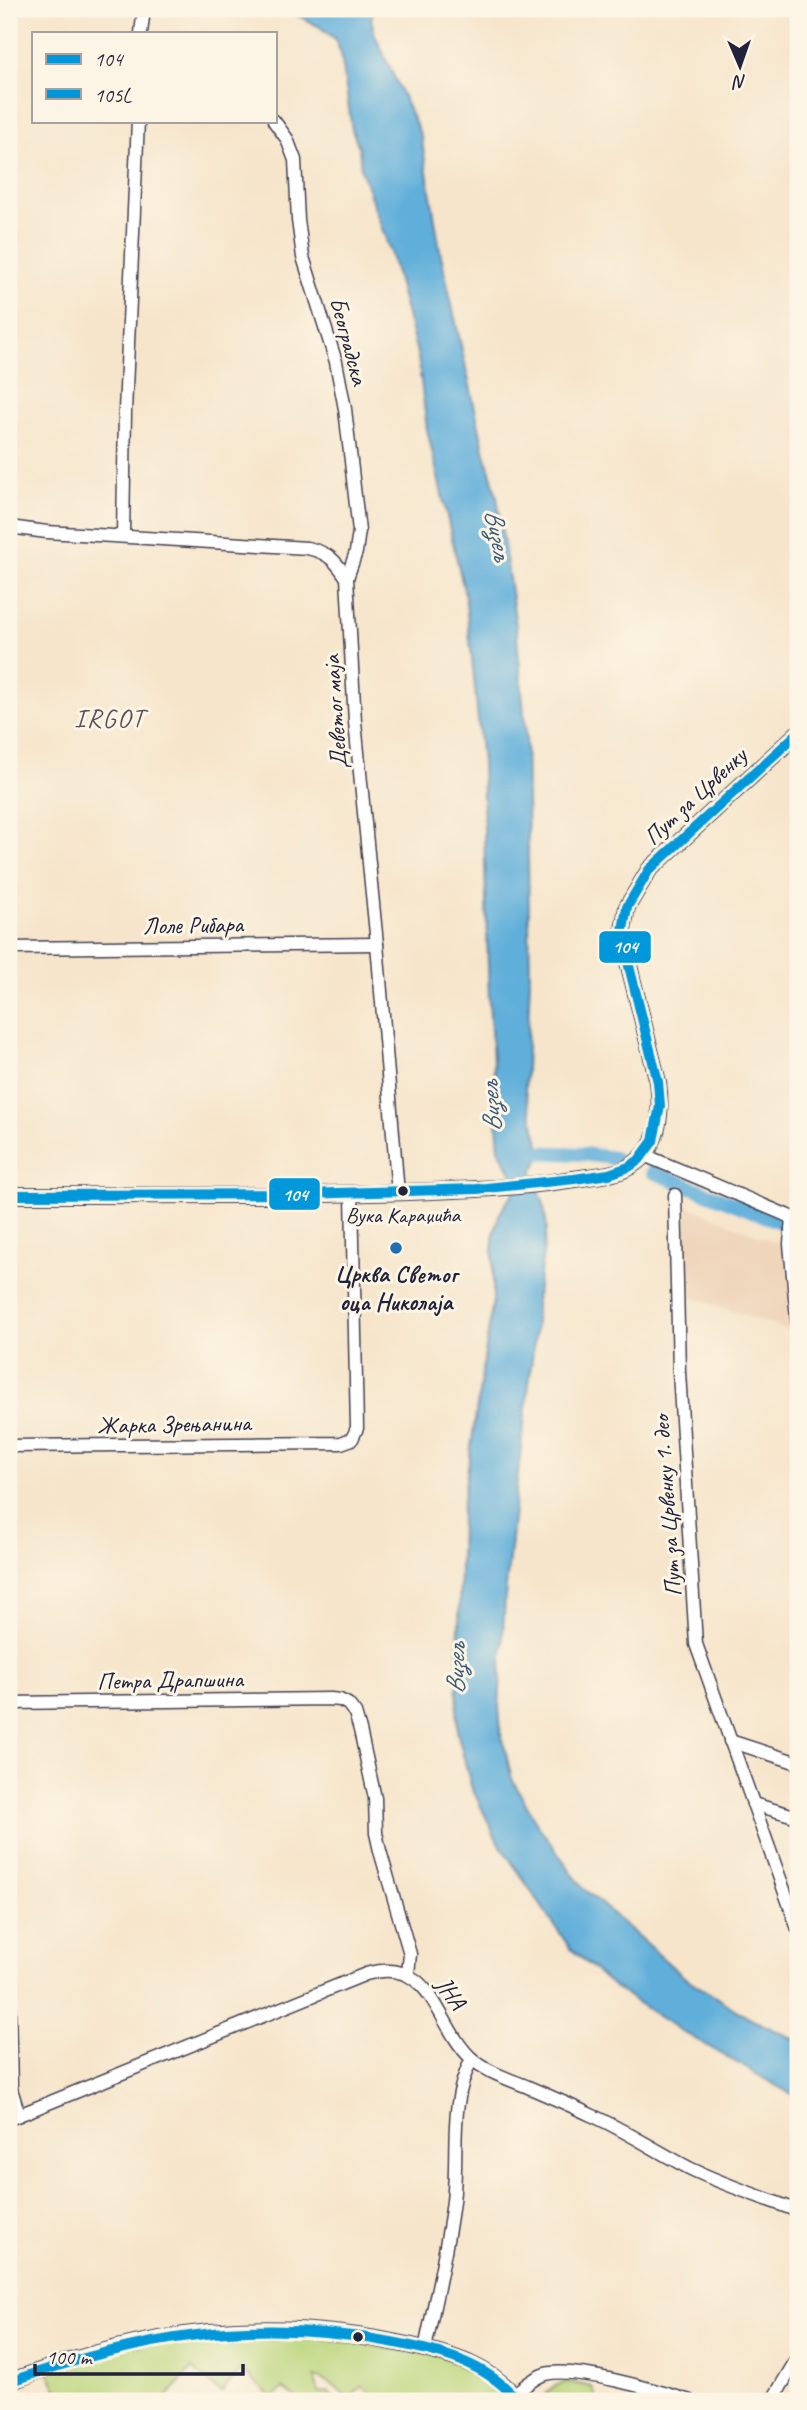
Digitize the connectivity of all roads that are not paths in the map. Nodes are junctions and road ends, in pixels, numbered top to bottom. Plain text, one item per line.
1 (144, 9) edge
2 (141, 32) edge
3 (138, 122) edge
4 (275, 122) edge
5 (9, 527) edge
6 (123, 536) junction
7 (347, 578) junction
8 (798, 733) edge
9 (377, 944) junction
10 (9, 948) edge
11 (643, 1155) junction
12 (398, 1193) junction
13 (352, 1194) junction
14 (9, 1195) edge
15 (675, 1195) dead end
16 (793, 1224) edge
17 (798, 1329) edge
18 (9, 1446) edge
19 (9, 1703) edge
20 (730, 1741) junction
21 (798, 1763) edge
22 (753, 1804) junction
23 (798, 1817) edge
24 (798, 1929) edge
25 (408, 1974) junction
26 (9, 2006) edge
27 (472, 2059) junction
28 (14, 2117) edge
29 (798, 2211) edge
30 (425, 2349) junction
31 (798, 2357) edge
32 (9, 2382) edge
33 (516, 2398) edge
34 (690, 2401) edge
35 (772, 2401) edge

1 - 2 street
3 - 6 street
4 - 7 street, Београдска
5 - 6 street
6 - 7 street
7 - 9 street, Деветог маја
8 - 11 street, Пут за Црвенку
9 - 10 street, Лоле Рибара
9 - 12 street, Деветог маја
11 - 12 street
11 - 16 street
12 - 13 street
13 - 14 street
13 - 18 street, Жарка Зрењанина
15 - 20 street, Пут за Црвенку 1. део
16 - 17 street
19 - 25 street, Петра Драпшина
20 - 21 street
20 - 22 street, Пут за Црвенку 1. део
22 - 23 street
22 - 24 street, Пут за Црвенку 1. део
25 - 27 street, ЈНА
25 - 28 street, ЈНА
26 - 28 street
27 - 29 street, ЈНА
27 - 30 street
30 - 32 street
30 - 33 street
31 - 35 street
33 - 34 street

